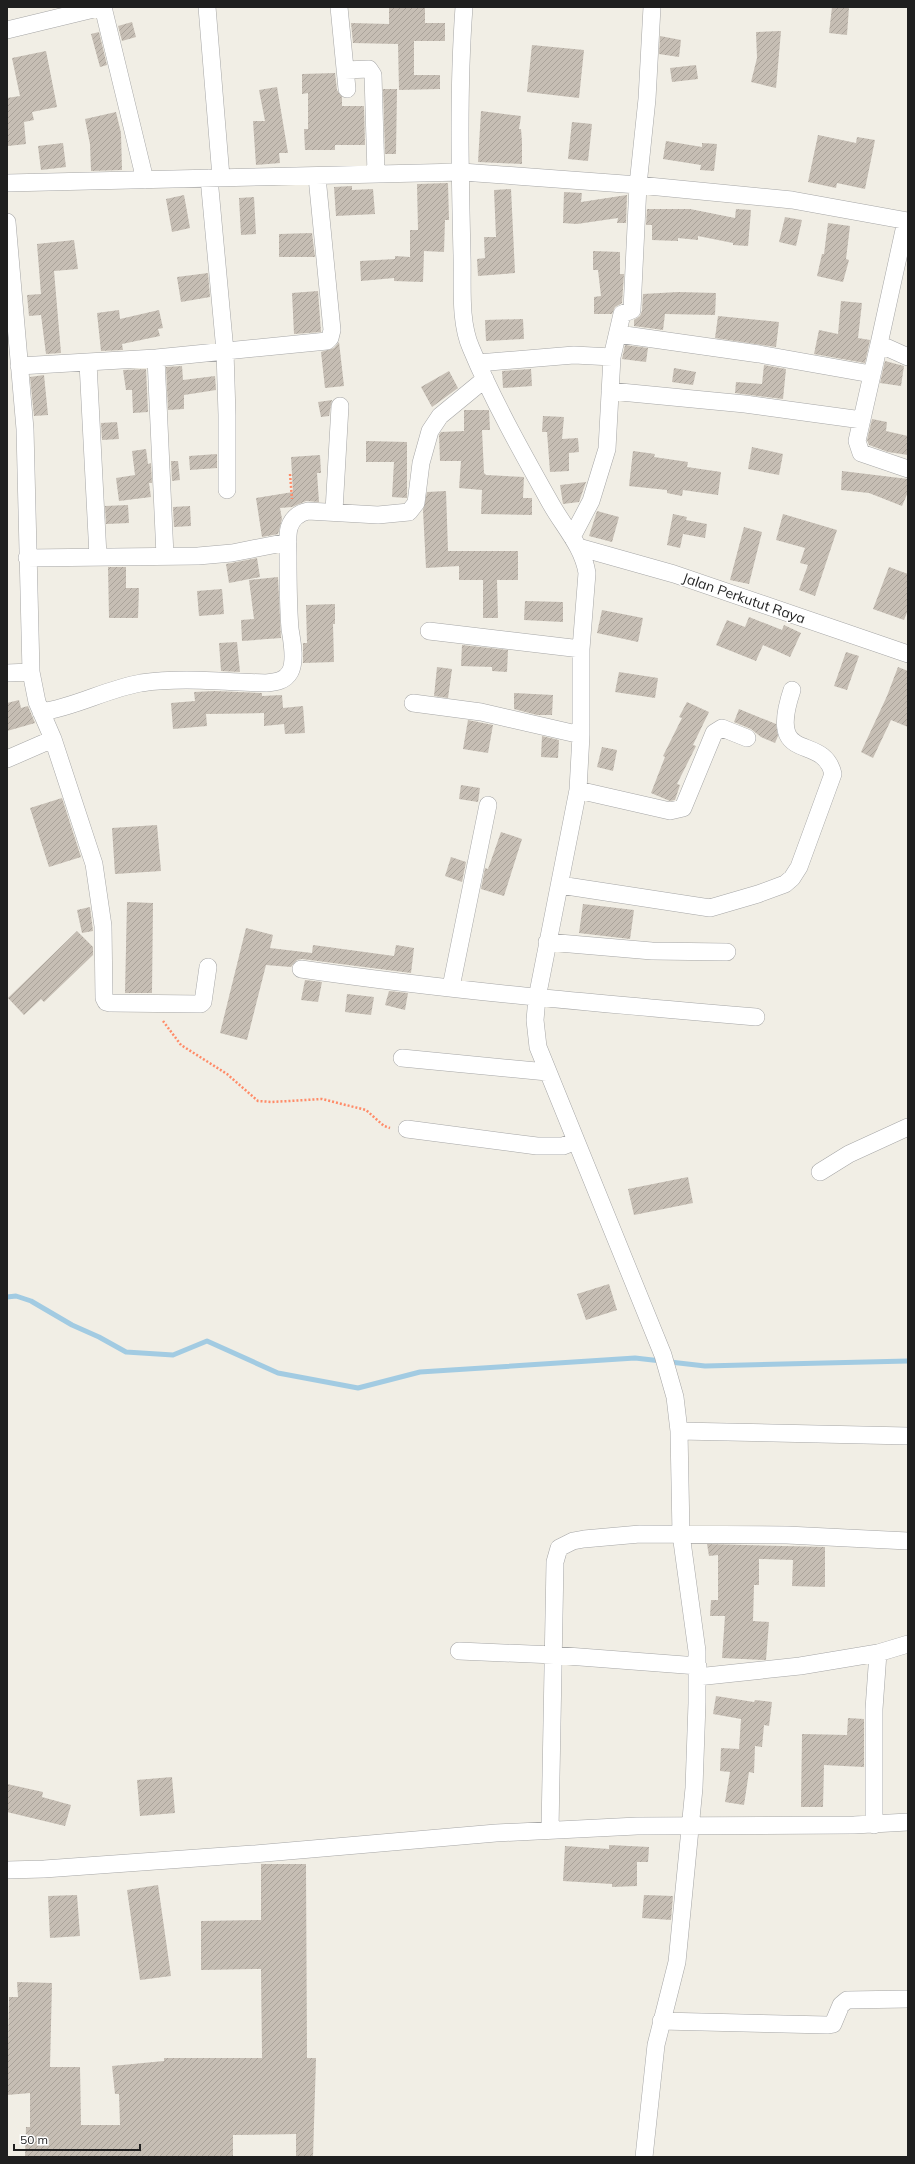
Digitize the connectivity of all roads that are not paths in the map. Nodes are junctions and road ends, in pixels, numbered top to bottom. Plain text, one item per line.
1 (102, 7) edge
2 (207, 7) edge
3 (340, 7) edge
4 (464, 7) edge
5 (652, 7) edge
6 (7, 30) edge
7 (345, 70) junction
8 (347, 89) dead end
9 (462, 172) junction
10 (376, 174) junction
11 (215, 177) junction
12 (318, 177) junction
13 (145, 180) junction
14 (7, 183) edge
15 (638, 185) junction
16 (907, 221) edge
17 (7, 222) edge
18 (618, 334) junction
19 (879, 344) junction
20 (225, 351) junction
21 (612, 357) junction
22 (908, 357) edge
23 (156, 358) junction
24 (88, 363) junction
25 (478, 363) junction
26 (15, 369) edge
27 (872, 374) junction
28 (485, 379) junction
29 (610, 390) junction
30 (340, 406) dead end
31 (862, 420) junction
32 (908, 469) edge
33 (227, 490) dead end
34 (334, 512) junction
35 (288, 542) junction
36 (575, 542) junction
37 (98, 556) junction
38 (165, 556) junction
39 (27, 558) junction
40 (429, 631) dead end
41 (581, 649) junction
42 (907, 650) edge
43 (31, 672) junction
44 (7, 674) edge
45 (792, 690) dead end
46 (413, 704) dead end
47 (41, 712) junction
48 (581, 735) junction
49 (747, 738) dead end
50 (53, 739) junction
51 (7, 759) edge
52 (578, 790) junction
53 (488, 805) dead end
54 (560, 885) junction
55 (547, 942) junction
56 (727, 952) dead end
57 (208, 967) dead end
58 (301, 969) dead end
59 (451, 987) junction
60 (536, 998) junction
61 (756, 1017) dead end
62 (402, 1058) dead end
63 (547, 1072) junction
64 (908, 1127) edge
65 (407, 1130) road end
66 (576, 1141) junction
67 (820, 1172) dead end
68 (679, 1431) junction
69 (908, 1436) edge
70 (681, 1534) junction
71 (908, 1541) edge
72 (908, 1644) edge
73 (459, 1651) dead end
74 (878, 1653) junction
75 (554, 1655) junction
76 (698, 1672) junction
77 (908, 1822) edge
78 (690, 1825) junction
79 (874, 1825) junction
80 (550, 1830) junction
81 (7, 1870) edge
82 (908, 1999) edge
83 (661, 2021) junction
84 (644, 2157) edge

1 - 6 street
1 - 13 street
2 - 11 street
3 - 7 street
4 - 9 street
5 - 15 street
7 - 8 street
7 - 10 street
9 - 10 street
9 - 15 street
9 - 25 street
10 - 12 street
11 - 12 street
11 - 13 street
11 - 20 street
12 - 20 street
13 - 14 street
15 - 16 street
15 - 18 street
16 - 19 street
17 - 26 street
18 - 21 street
18 - 27 street
19 - 22 street
19 - 27 street
20 - 23 street
20 - 33 street
21 - 25 street
21 - 29 street
23 - 24 street
23 - 38 street
24 - 26 street
24 - 37 street
25 - 28 street
26 - 39 street
27 - 31 street
28 - 34 street
28 - 36 street
29 - 31 street
29 - 36 street
30 - 34 street
31 - 32 street
34 - 35 street
35 - 38 street
35 - 47 street
36 - 41 street
36 - 42 street, Jalan Perkutut Raya
37 - 38 street
37 - 39 street
39 - 43 street
40 - 41 street
41 - 48 street
43 - 44 street
43 - 47 street
45 - 54 street
46 - 48 street
47 - 50 street
48 - 52 street
49 - 52 street
50 - 51 street
50 - 57 street
52 - 54 street
53 - 59 street
54 - 55 street
55 - 56 street
55 - 60 street
58 - 59 street
59 - 60 street
60 - 61 street
60 - 63 street
62 - 63 street
63 - 66 street
64 - 67 street
65 - 66 street
66 - 68 street
68 - 69 street
68 - 70 street
70 - 71 street
70 - 75 street
70 - 76 street
72 - 74 street
73 - 75 street
74 - 76 street
74 - 79 street
75 - 76 street
75 - 80 street
76 - 78 street
77 - 79 street
78 - 79 street
78 - 80 street
78 - 83 street
80 - 81 street
82 - 83 street
83 - 84 street

